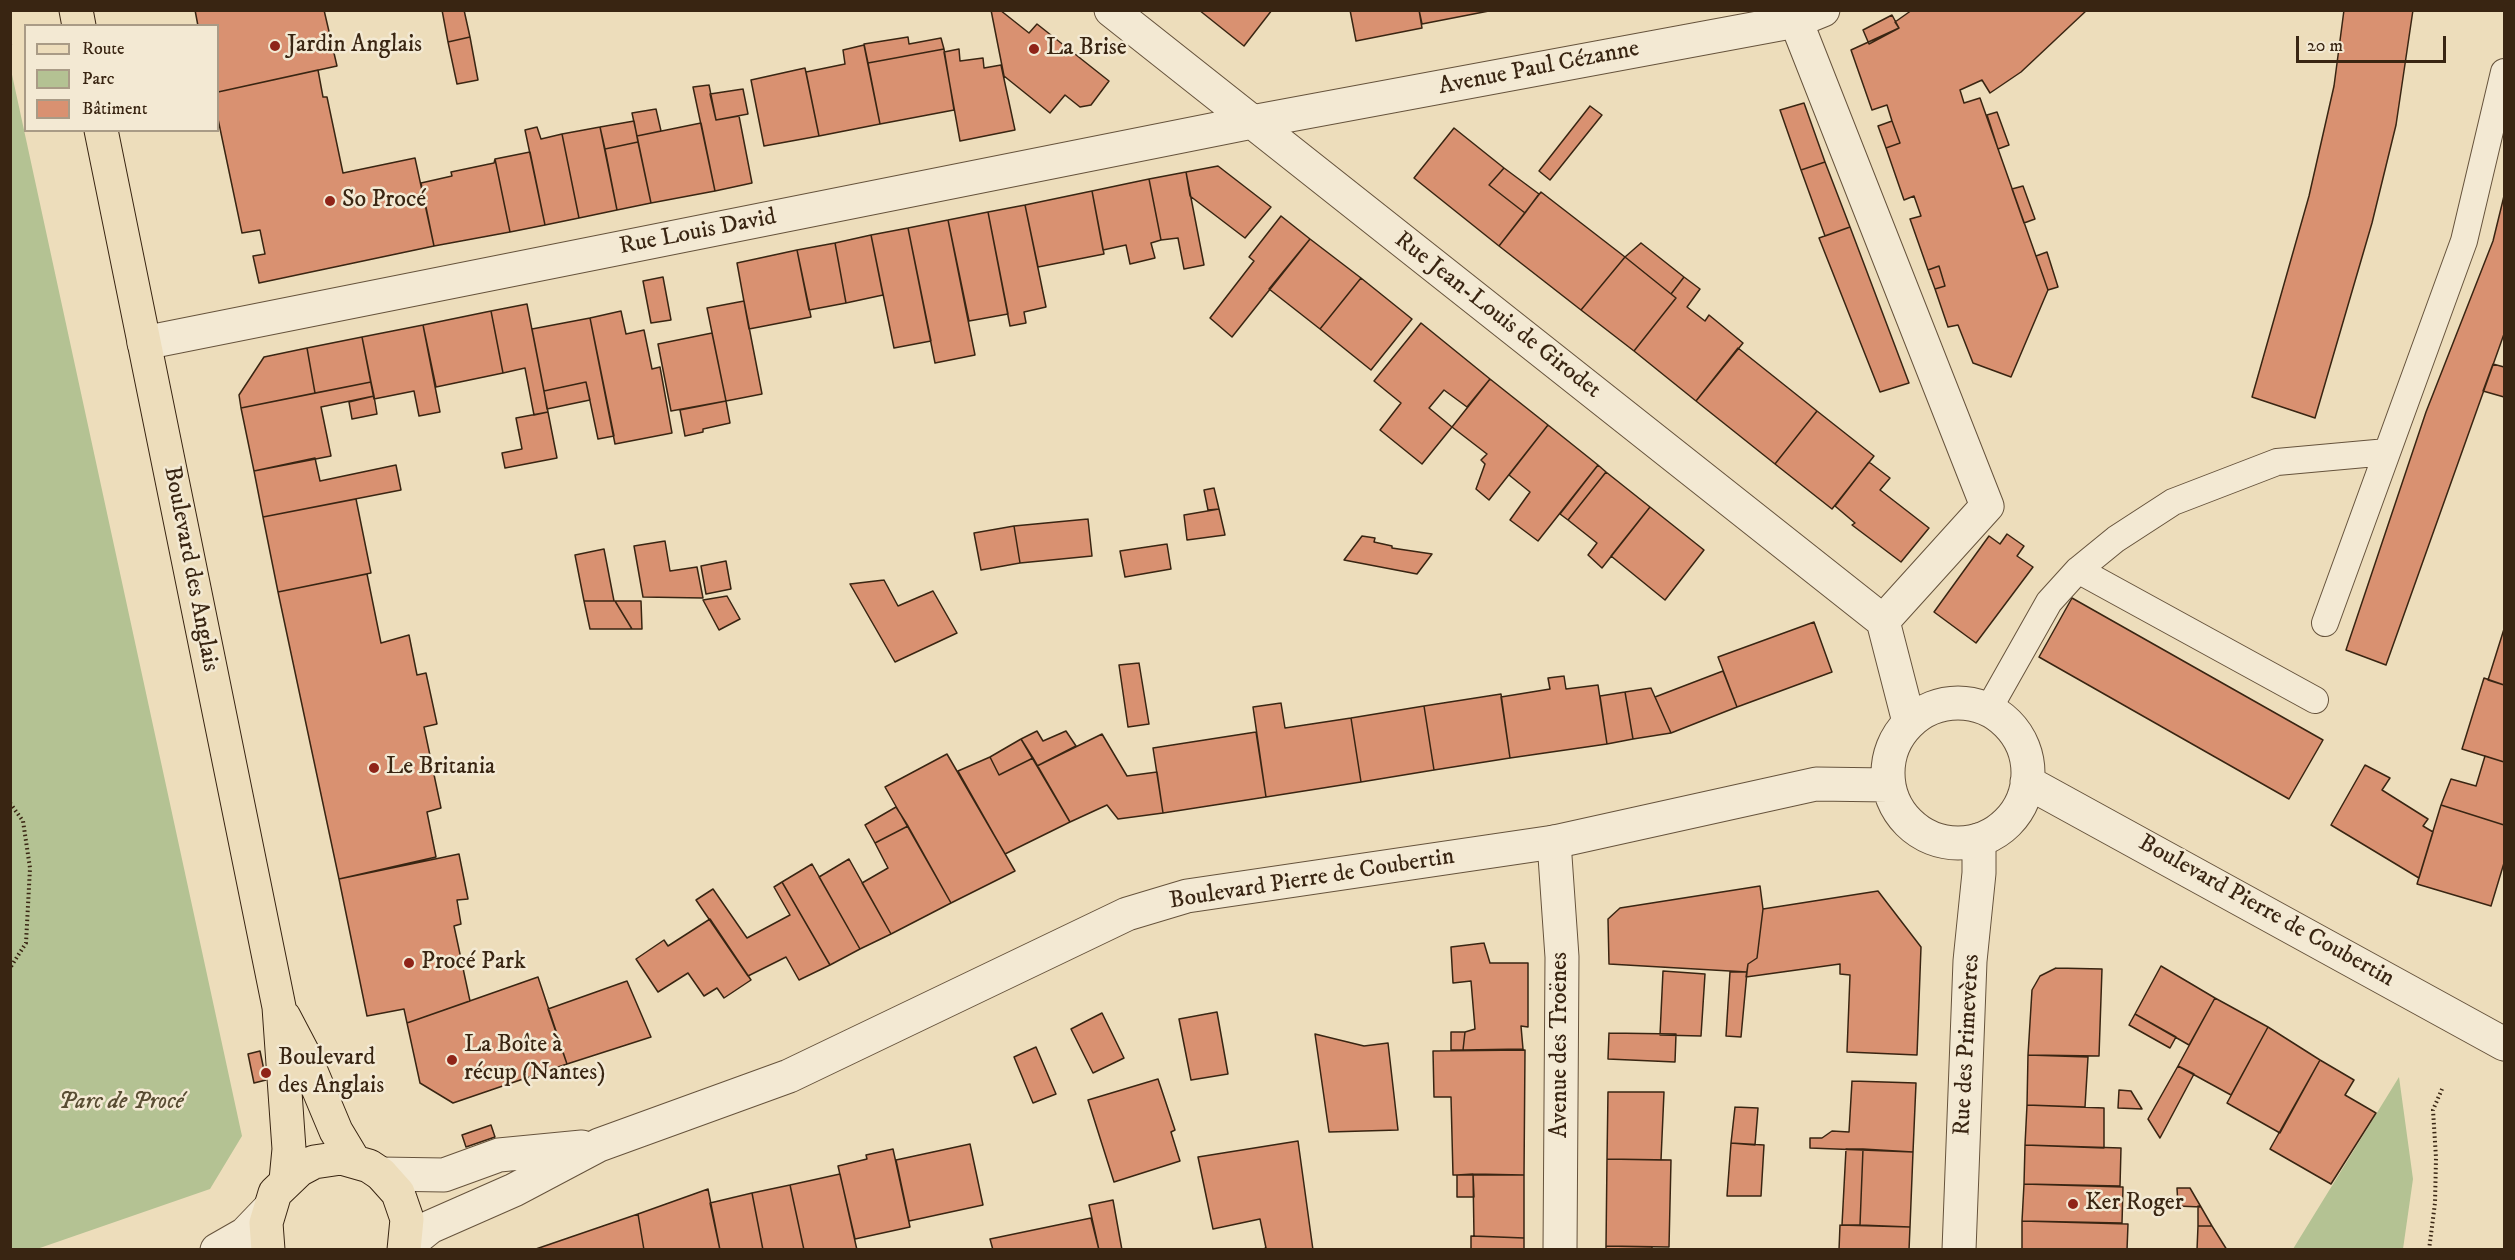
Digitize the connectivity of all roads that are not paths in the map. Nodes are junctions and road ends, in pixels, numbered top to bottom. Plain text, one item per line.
1 (1111, 10) edge
2 (1809, 16) edge
3 (2505, 72) edge
4 (1252, 122) junction
5 (101, 132) edge
6 (144, 343) junction
7 (2387, 452) junction
8 (2078, 570) junction
9 (1883, 621) junction
10 (2325, 623) dead end
11 (2315, 700) dead end
12 (1988, 710) junction
13 (1909, 722) junction
14 (2027, 782) junction
15 (1888, 785) junction
16 (1979, 840) junction
17 (1554, 842) junction
18 (279, 1007) junction
19 (2505, 1044) edge
20 (598, 1145) junction
21 (368, 1167) junction
22 (286, 1180) junction
23 (269, 1209) junction
24 (405, 1248) edge
25 (217, 1250) edge
26 (268, 1250) edge
27 (1560, 1250) edge
28 (1959, 1250) edge

1 - 4 street, Rue Jean-Louis de Girodet
2 - 4 street, Avenue Paul Cézanne
2 - 9 street
3 - 7 lane
4 - 6 street, Rue Louis David
4 - 9 street, Rue Jean-Louis de Girodet
5 - 6 main road, Boulevard des Anglais
6 - 18 main road, Boulevard des Anglais
7 - 8 lane
7 - 10 lane
8 - 11 lane
8 - 12 lane
9 - 13 street
12 - 13 street
12 - 14 street
13 - 15 street
14 - 16 street
14 - 19 street, Boulevard Pierre de Coubertin
15 - 16 street
15 - 17 street, Boulevard Pierre de Coubertin
16 - 28 street, Rue des Primevères
17 - 20 street, Boulevard Pierre de Coubertin
17 - 27 street, Avenue des Troënes
18 - 21 main road, Boulevard des Anglais
18 - 22 main road, Boulevard des Anglais
20 - 21 street, Boulevard Pierre de Coubertin
20 - 24 street, Boulevard Pierre de Coubertin
21 - 22 main road
21 - 24 main road, Boulevard des Anglais
22 - 23 main road
23 - 25 street
23 - 26 main road

